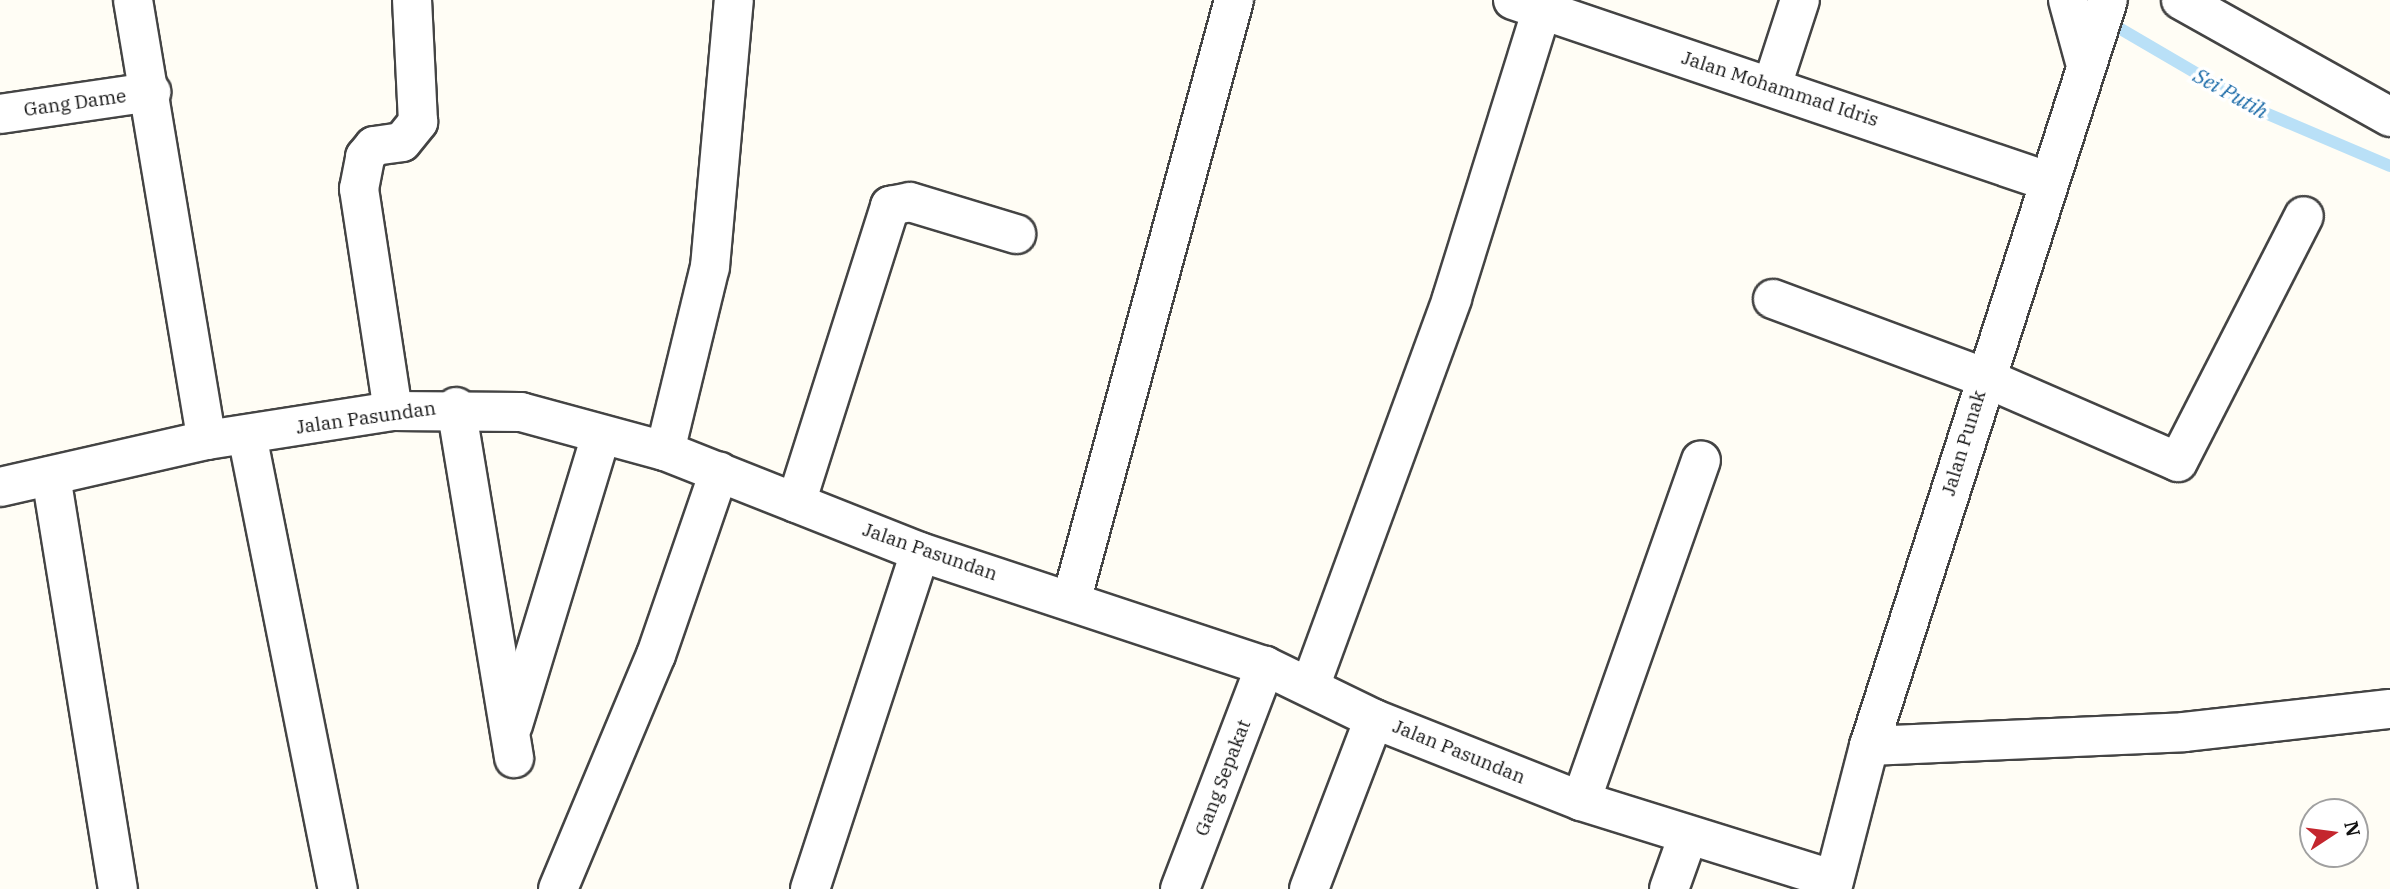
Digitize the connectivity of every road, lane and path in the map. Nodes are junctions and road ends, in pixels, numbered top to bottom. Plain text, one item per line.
1 (134, 0) edge
2 (412, 0) edge
3 (734, 0) edge
4 (1234, 0) edge
5 (1800, 0) edge
6 (2068, 0) edge
7 (2181, 0) edge
8 (1527, 5) edge
9 (1610, 15) edge
10 (2097, 34) edge
11 (1772, 86) junction
12 (151, 92) junction
13 (0, 114) edge
14 (2390, 117) edge
15 (2047, 181) junction
16 (2304, 216) dead end
17 (1016, 234) dead end
18 (1773, 299) dead end
19 (1985, 378) junction
20 (456, 407) junction
21 (393, 411) junction
22 (247, 435) junction
23 (601, 436) junction
24 (207, 440) junction
25 (665, 451) junction
26 (1701, 461) dead end
27 (719, 472) junction
28 (51, 476) junction
29 (0, 487) edge
30 (796, 503) junction
31 (920, 552) junction
32 (1072, 598) junction
33 (1265, 666) junction
34 (1310, 687) junction
35 (2390, 709) edge
36 (1374, 719) junction
37 (1869, 746) junction
38 (1581, 801) junction
39 (1688, 836) junction
40 (1832, 884) edge
41 (118, 889) edge
42 (338, 889) edge
43 (558, 889) edge
44 (810, 889) edge
45 (1180, 889) edge
46 (1309, 889) edge
47 (1669, 889) edge

1 - 12 street
2 - 21 street
3 - 25 street
4 - 32 street
5 - 11 street
6 - 10 street
7 - 14 street
8 - 9 street, Jalan Mohammad Idris
8 - 34 street
9 - 11 street, Jalan Mohammad Idris
10 - 15 street, Jalan Punak
11 - 15 street, Jalan Mohammad Idris
12 - 13 street, Gang Dame
12 - 24 street
15 - 19 street, Jalan Punak
16 - 19 street
17 - 30 street
18 - 19 street
19 - 37 street, Jalan Punak
20 - 21 street, Jalan Pasundan
20 - 23 street, Jalan Pasundan
20 - 23 street
21 - 22 street, Jalan Pasundan
22 - 24 street, Jalan Pasundan
22 - 42 street
23 - 25 street, Jalan Pasundan
24 - 28 street, Jalan Pasundan
25 - 27 street, Jalan Pasundan
26 - 38 street
27 - 30 street, Jalan Pasundan
27 - 43 street
28 - 29 street, Jalan Pasundan
28 - 41 street
30 - 31 street, Jalan Pasundan
31 - 32 street, Jalan Pasundan
31 - 44 street
32 - 33 street, Jalan Pasundan
33 - 34 street, Jalan Pasundan
33 - 45 street, Gang Sepakat
34 - 36 street, Jalan Pasundan
35 - 37 street
36 - 38 street, Jalan Pasundan
36 - 46 street
37 - 40 street, Jalan Punak
38 - 39 street, Jalan Pasundan
39 - 40 street, Jalan Pasundan
39 - 47 street

